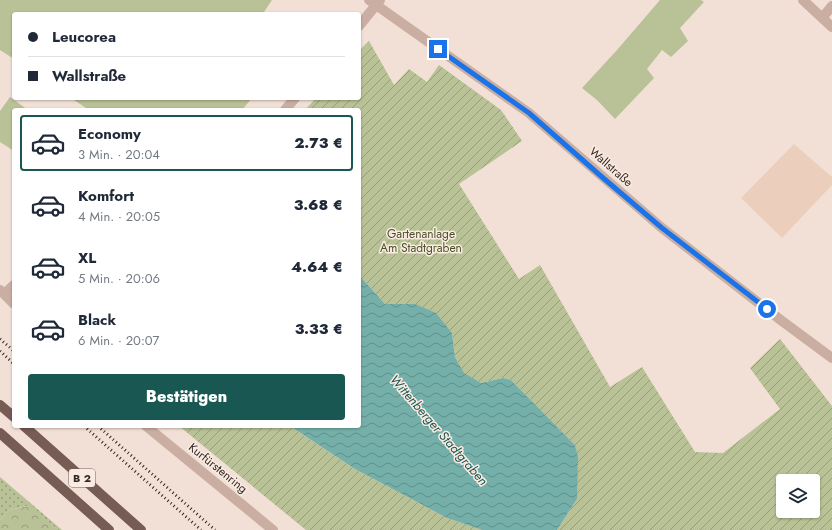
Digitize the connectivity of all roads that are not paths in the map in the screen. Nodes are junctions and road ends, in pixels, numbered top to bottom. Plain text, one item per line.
1 (803, 0) edge
2 (375, 2) edge
3 (832, 6) edge
4 (822, 18) junction
5 (361, 23) edge
6 (832, 27) edge
7 (293, 100) edge
8 (287, 108) edge
9 (12, 286) edge
10 (2, 292) edge
11 (12, 302) edge
12 (832, 358) edge
13 (0, 405) edge
14 (12, 415) edge
15 (26, 428) edge
16 (148, 428) edge
17 (0, 433) edge
18 (109, 530) edge
19 (141, 530) edge
20 (273, 530) edge

1 - 4 street
2 - 5 street
2 - 12 street, Wallstraße
3 - 4 street
4 - 6 street
7 - 8 street
9 - 10 street
10 - 11 street
13 - 14 main road
15 - 19 main road, B 2
16 - 20 street, Kurfürstenring
17 - 18 main road, B 2

